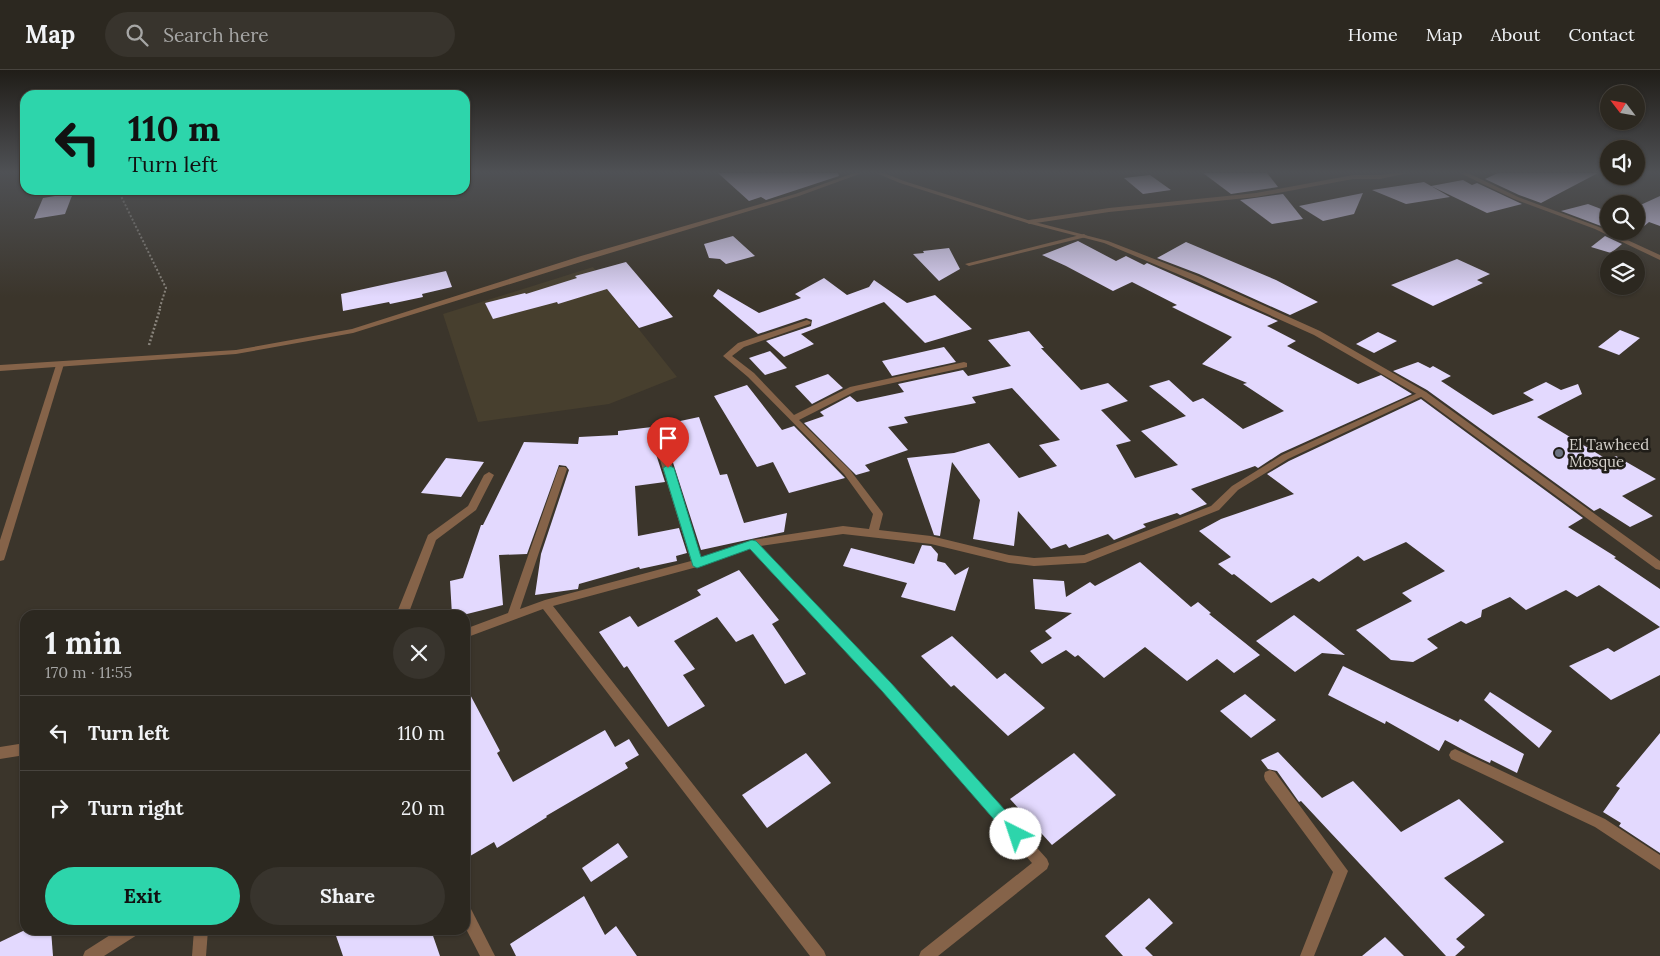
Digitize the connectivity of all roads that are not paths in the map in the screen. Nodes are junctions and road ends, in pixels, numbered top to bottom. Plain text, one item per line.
1 (732, 214) edge
2 (1005, 214) edge
3 (1080, 214) edge
4 (1560, 214) edge
5 (1029, 222) junction
6 (1084, 236) junction
7 (1660, 258) edge
8 (969, 264) dead end
9 (807, 322) dead end
10 (60, 364) junction
11 (964, 365) dead end
12 (0, 368) edge
13 (1423, 394) junction
14 (793, 419) junction
15 (660, 434) dead end
16 (562, 469) dead end
17 (489, 476) dead end
18 (873, 532) junction
19 (752, 544) junction
20 (0, 557) edge
21 (697, 563) junction
22 (1660, 566) edge
23 (545, 604) junction
24 (404, 610) edge
25 (512, 617) junction
26 (470, 632) edge
27 (20, 750) edge
28 (0, 753) edge
29 (1455, 755) dead end
30 (1270, 776) dead end
31 (1660, 863) edge
32 (470, 922) edge
33 (124, 935) edge
34 (201, 935) edge
35 (90, 956) edge
36 (199, 956) edge
37 (488, 956) edge
38 (820, 956) edge
39 (926, 956) edge
40 (1307, 956) edge

1 - 10 street
2 - 5 street
3 - 5 street
4 - 7 street
5 - 6 street
6 - 8 street
6 - 13 street
9 - 14 street
10 - 12 street
10 - 20 street
11 - 14 street
13 - 18 street
13 - 22 street
14 - 18 street
15 - 21 street
16 - 25 street
17 - 24 street
18 - 19 street
19 - 21 street
19 - 39 street
21 - 23 street
23 - 25 street
23 - 38 street
25 - 26 street
27 - 28 street
29 - 31 street
30 - 40 street
32 - 37 street
33 - 35 street
34 - 36 street

